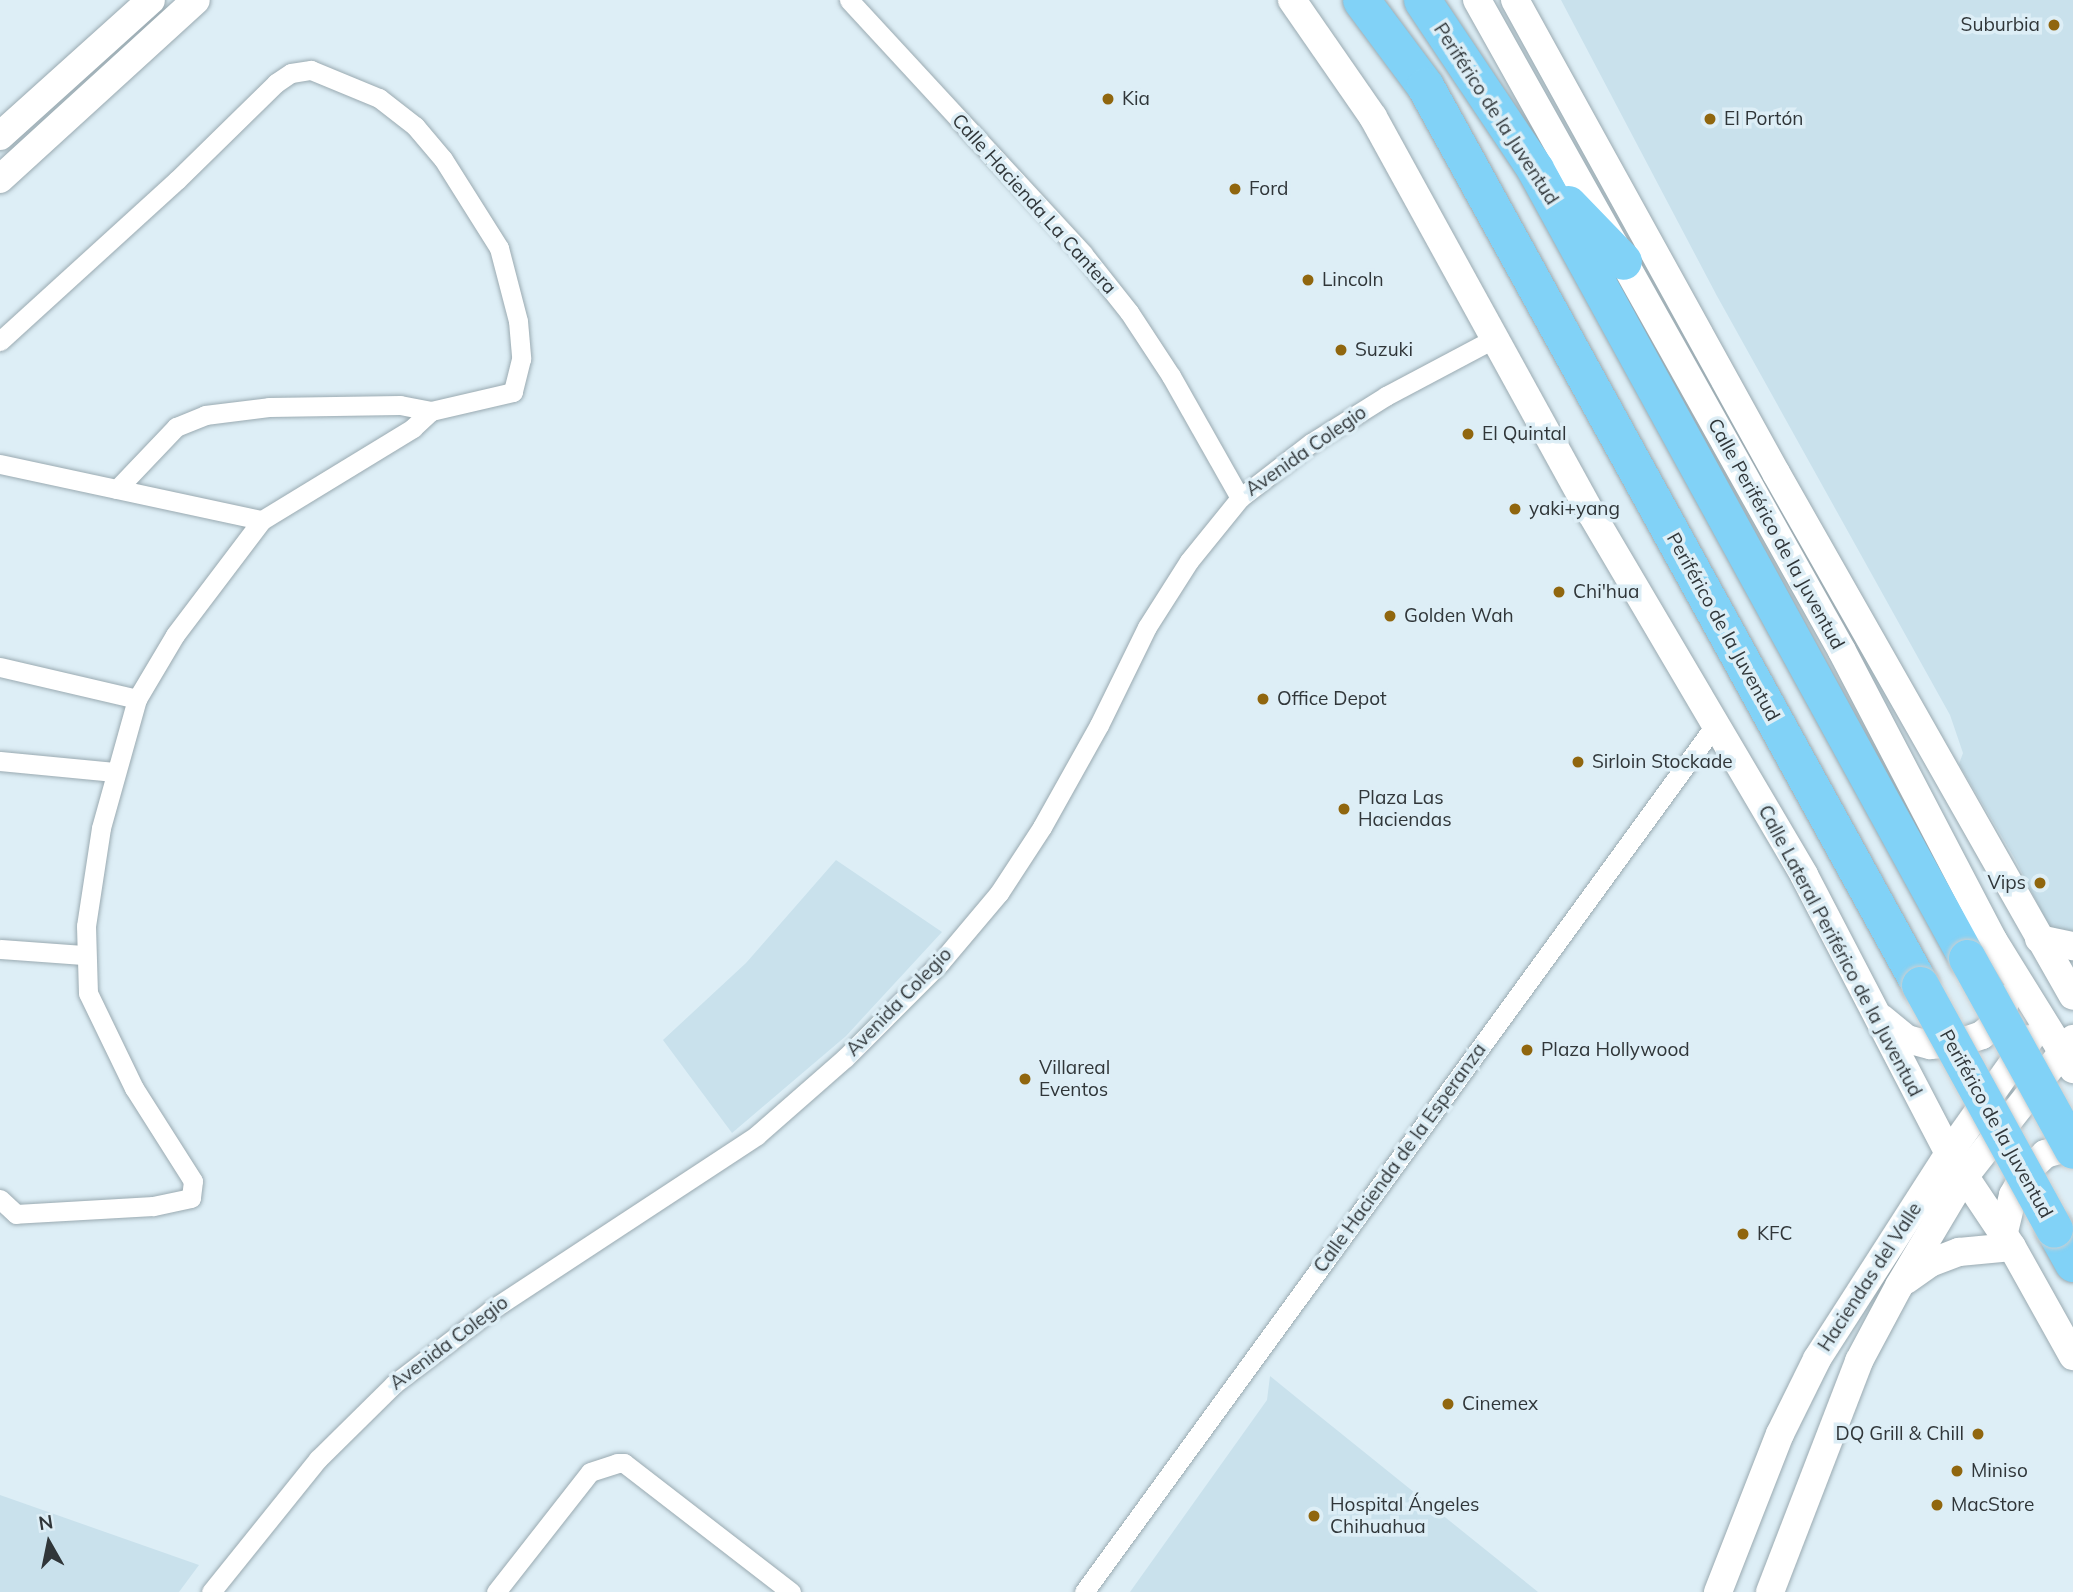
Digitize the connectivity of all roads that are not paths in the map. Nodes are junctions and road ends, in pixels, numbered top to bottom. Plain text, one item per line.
1 (151, 0) edge
2 (196, 0) edge
3 (849, 0) edge
4 (1292, 0) edge
5 (1361, 0) edge
6 (1422, 0) edge
7 (1477, 0) edge
8 (1515, 0) edge
9 (0, 135) edge
10 (1535, 169) junction
11 (0, 179) edge
12 (1623, 261) junction
13 (1676, 286) junction
14 (1646, 302) junction
15 (1494, 338) junction
16 (0, 341) edge
17 (431, 411) junction
18 (0, 464) edge
19 (117, 489) junction
20 (1240, 498) junction
21 (262, 520) junction
22 (0, 667) edge
23 (136, 699) junction
24 (1715, 724) junction
25 (0, 761) edge
26 (114, 772) junction
27 (1987, 844) junction
28 (2039, 939) junction
29 (2073, 946) edge
30 (0, 949) edge
31 (1984, 954) junction
32 (84, 955) junction
33 (2071, 988) edge
34 (1871, 1009) junction
35 (2044, 1020) junction
36 (2070, 1053) edge
37 (2073, 1148) edge
38 (1949, 1153) junction
39 (1964, 1177) junction
40 (0, 1199) edge
41 (2008, 1241) junction
42 (1907, 1245) junction
43 (2073, 1263) edge
44 (1899, 1286) junction
45 (2073, 1356) edge
46 (211, 1592) edge
47 (496, 1592) edge
48 (791, 1592) edge
49 (1084, 1592) edge
50 (1718, 1592) edge
51 (1770, 1592) edge

1 - 9 main road
2 - 11 main road
3 - 20 street, Calle Hacienda La Cantera
4 - 15 main road
5 - 43 highway, Periférico de la Juventud, bridge
6 - 10 highway, Periférico de la Juventud
7 - 12 main road, Calle Periférico de la Juventud
8 - 13 main road
10 - 12 highway
10 - 31 highway, Periférico de la Juventud
12 - 14 main road, Calle Periférico de la Juventud
13 - 14 main road
13 - 27 main road
14 - 31 main road, Calle Periférico de la Juventud
15 - 20 street, Avenida Colegio
15 - 24 main road
16 - 17 street
17 - 19 street
17 - 21 street
18 - 19 street
19 - 21 street
20 - 46 street, Avenida Colegio
21 - 23 street
22 - 23 street
23 - 26 street
24 - 34 main road, Calle Lateral Periférico de la Juventud
24 - 49 street, Calle Hacienda de la Esperanza
25 - 26 street
26 - 32 street
27 - 28 main road
27 - 31 main road
28 - 29 main road
28 - 33 main road
30 - 32 street
31 - 34 main road
31 - 35 main road, Calle Periférico de la Juventud
31 - 37 highway, Periférico de la Juventud, bridge
32 - 40 street
33 - 35 main road, Haciendas del Valle
34 - 38 main road, Calle Lateral Periférico de la Juventud
35 - 36 main road, Calle Periférico de la Juventud
35 - 38 main road, Haciendas del Valle
36 - 39 main road, Haciendas del Valle
37 - 41 main road
38 - 39 main road, Calle Lateral Periférico de la Juventud
38 - 42 main road, Haciendas del Valle
39 - 41 main road
39 - 42 main road, Haciendas del Valle
41 - 44 main road
41 - 45 main road
42 - 44 main road, Haciendas del Valle
42 - 50 main road, Haciendas del Valle
44 - 51 main road, Haciendas del Valle
47 - 48 street

